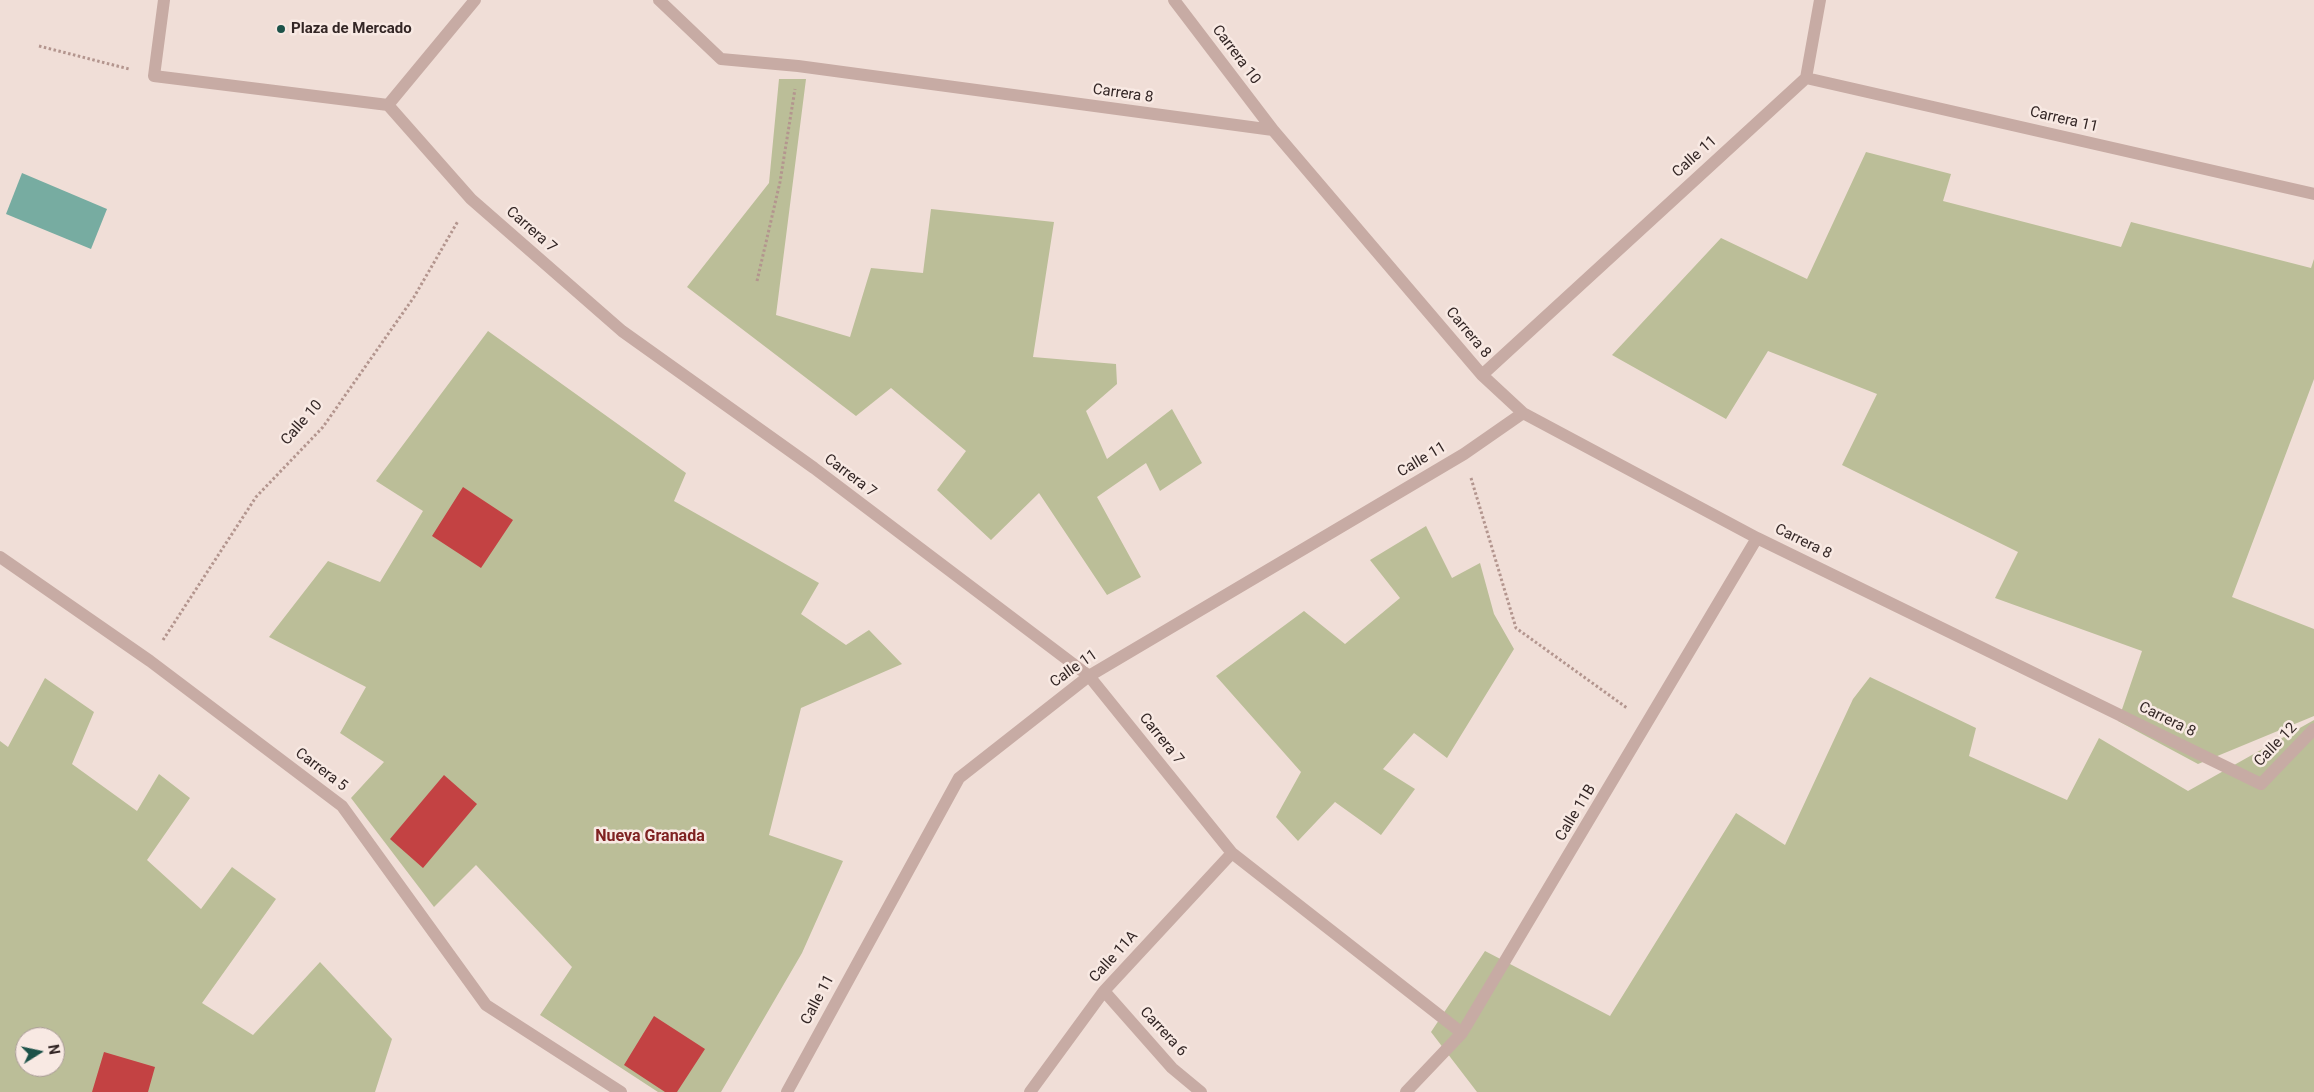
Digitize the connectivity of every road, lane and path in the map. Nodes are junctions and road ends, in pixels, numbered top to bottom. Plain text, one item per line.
1 (164, 0) edge
2 (475, 0) edge
3 (660, 0) edge
4 (1174, 0) edge
5 (1820, 0) edge
6 (39, 46) dead end
7 (798, 66) junction
8 (154, 76) junction
9 (1806, 78) junction
10 (388, 105) junction
11 (1273, 130) junction
12 (2314, 194) edge
13 (471, 199) junction
14 (758, 281) dead end
15 (1482, 375) junction
16 (1522, 413) junction
17 (1464, 454) junction
18 (1757, 538) junction
19 (0, 557) edge
20 (150, 661) junction
21 (1089, 676) junction
22 (1648, 723) junction
23 (2314, 729) edge
24 (2261, 784) joint
25 (1232, 853) junction
26 (1104, 991) junction
27 (1462, 1033) junction
28 (621, 1092) edge
29 (787, 1092) edge
30 (1030, 1092) edge
31 (1201, 1092) edge
32 (1406, 1092) edge

1 - 8 street
2 - 10 street
3 - 7 street, Carrera 8
4 - 11 street, Carrera 10
5 - 9 street
6 - 8 path
7 - 11 street, Carrera 8
7 - 14 path
8 - 10 street
9 - 12 street, Carrera 11
9 - 15 street, Calle 11
10 - 13 street, Carrera 7
11 - 15 street, Carrera 8
13 - 20 path, Calle 10
13 - 21 street, Carrera 7
15 - 16 street, Carrera 8
16 - 17 street, Calle 11
16 - 18 street, Carrera 8
17 - 21 street, Calle 11
17 - 22 path
18 - 22 street, Calle 11B
18 - 24 street, Carrera 8
19 - 20 street, Carrera 5
20 - 28 street, Carrera 5
21 - 25 street, Carrera 7
21 - 29 street, Calle 11
22 - 27 street, Calle 11B
23 - 24 street, Calle 12
25 - 26 street, Calle 11A
25 - 27 street, Carrera 7
26 - 30 street, Calle 11A
26 - 31 street, Carrera 6
27 - 32 street, Calle 11B

